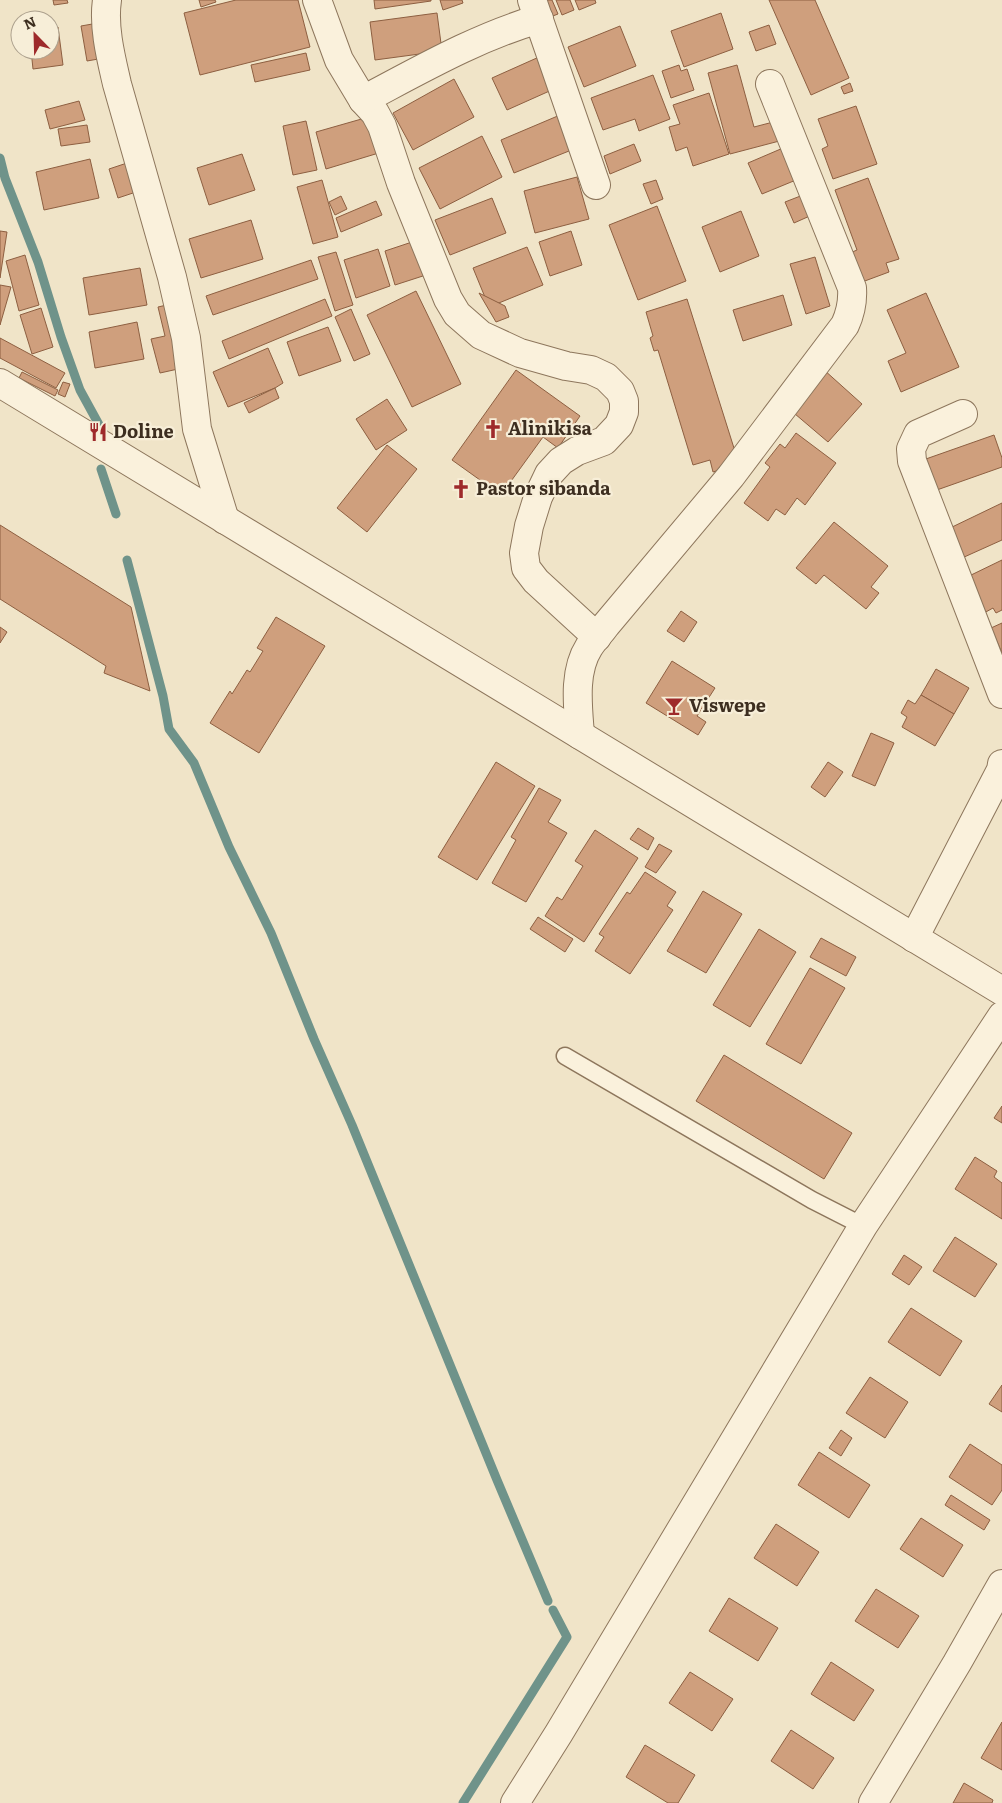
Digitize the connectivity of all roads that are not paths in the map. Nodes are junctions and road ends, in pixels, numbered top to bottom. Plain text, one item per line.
1 (107, 0) edge
2 (317, 0) edge
3 (535, 10) edge
4 (770, 84) dead end
5 (364, 100) junction
6 (596, 184) dead end
7 (0, 383) edge
8 (963, 414) dead end
9 (225, 520) junction
10 (597, 637) junction
11 (1002, 694) edge
12 (580, 735) junction
13 (1002, 764) edge
14 (914, 938) junction
15 (1002, 991) edge
16 (1002, 1016) edge
17 (565, 1056) dead end
18 (863, 1226) junction
19 (1002, 1584) edge
20 (515, 1803) edge
21 (873, 1803) edge

1 - 9 street
2 - 5 street
3 - 5 street
3 - 6 street
4 - 10 street
5 - 10 street
7 - 9 street
8 - 11 street
9 - 12 street
10 - 12 street
12 - 14 street
13 - 14 street
14 - 15 street
16 - 18 street
17 - 18 lane
18 - 20 street
19 - 21 street

